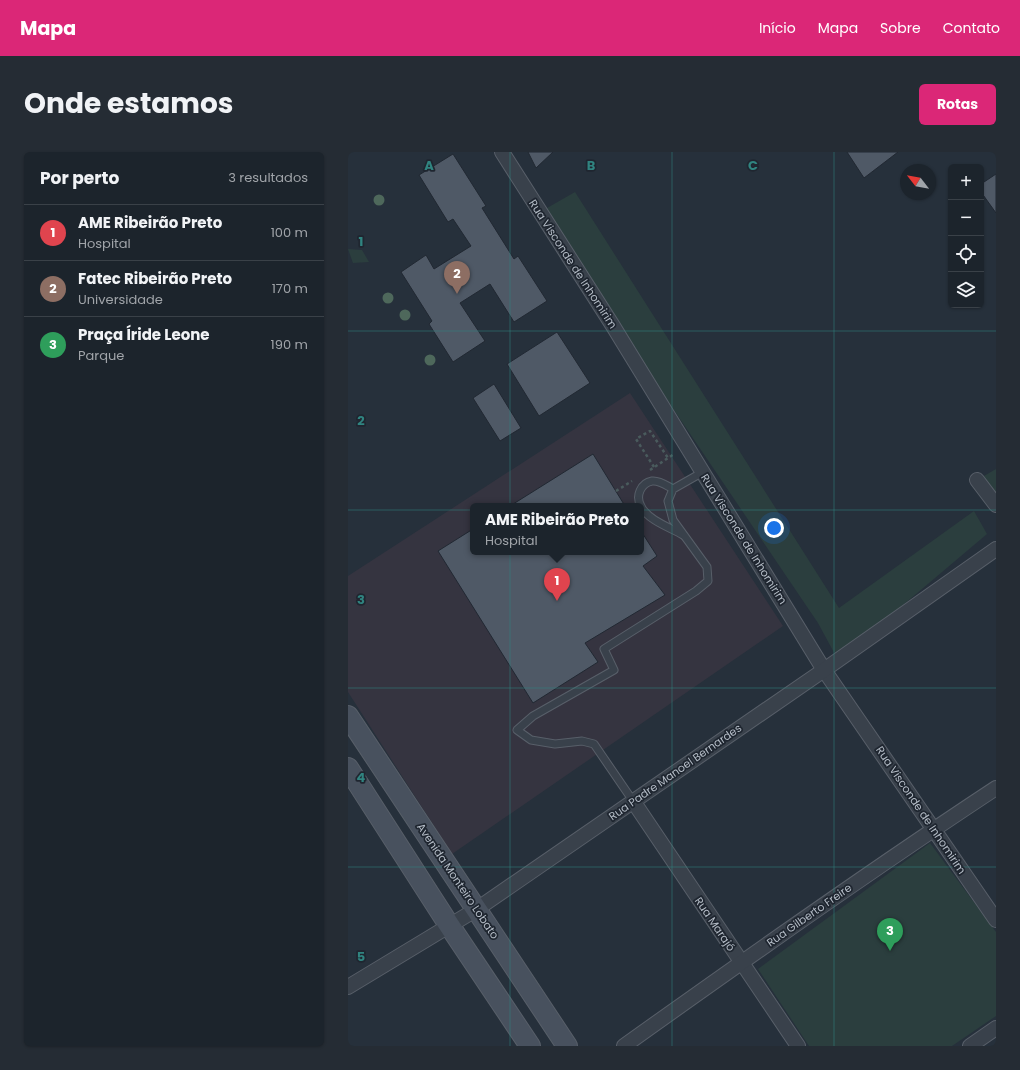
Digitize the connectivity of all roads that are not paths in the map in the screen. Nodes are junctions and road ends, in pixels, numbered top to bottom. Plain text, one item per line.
1 (502, 152) edge
2 (703, 472) junction
3 (977, 480) dead end
4 (674, 489) junction
5 (639, 503) edge
6 (996, 505) edge
7 (644, 510) edge
8 (684, 535) junction
9 (996, 549) edge
10 (824, 670) junction
11 (348, 716) edge
12 (348, 768) edge
13 (996, 788) edge
14 (633, 801) junction
15 (935, 829) junction
16 (477, 909) junction
17 (996, 920) edge
18 (449, 926) junction
19 (741, 962) junction
20 (348, 987) edge
21 (996, 1028) edge
22 (530, 1046) edge
23 (567, 1046) edge
24 (624, 1046) edge
25 (798, 1046) edge
26 (970, 1046) edge

1 - 2 street, Rua Visconde de Inhomirim
2 - 4 lane
2 - 10 street, Rua Visconde de Inhomirim
3 - 6 street
4 - 5 lane
4 - 8 lane
7 - 8 lane
8 - 14 lane
9 - 10 street, Rua Padre Manoel Bernardes
10 - 14 street, Rua Padre Manoel Bernardes
10 - 15 street, Rua Visconde de Inhomirim
11 - 16 main road, Avenida Monteiro Lobato
12 - 18 main road
13 - 15 street, Rua Gilberto Freire
14 - 16 street, Rua Padre Manoel Bernardes
14 - 19 street, Rua Marajó
15 - 17 street, Rua Visconde de Inhomirim
15 - 19 street, Rua Gilberto Freire
16 - 18 street, Rua Padre Manoel Bernardes
16 - 23 main road, Avenida Monteiro Lobato
18 - 20 street, Rua Padre Manoel Bernardes
18 - 22 main road
19 - 24 street, Rua Gilberto Freire
19 - 25 street, Rua Marajó
21 - 26 street

